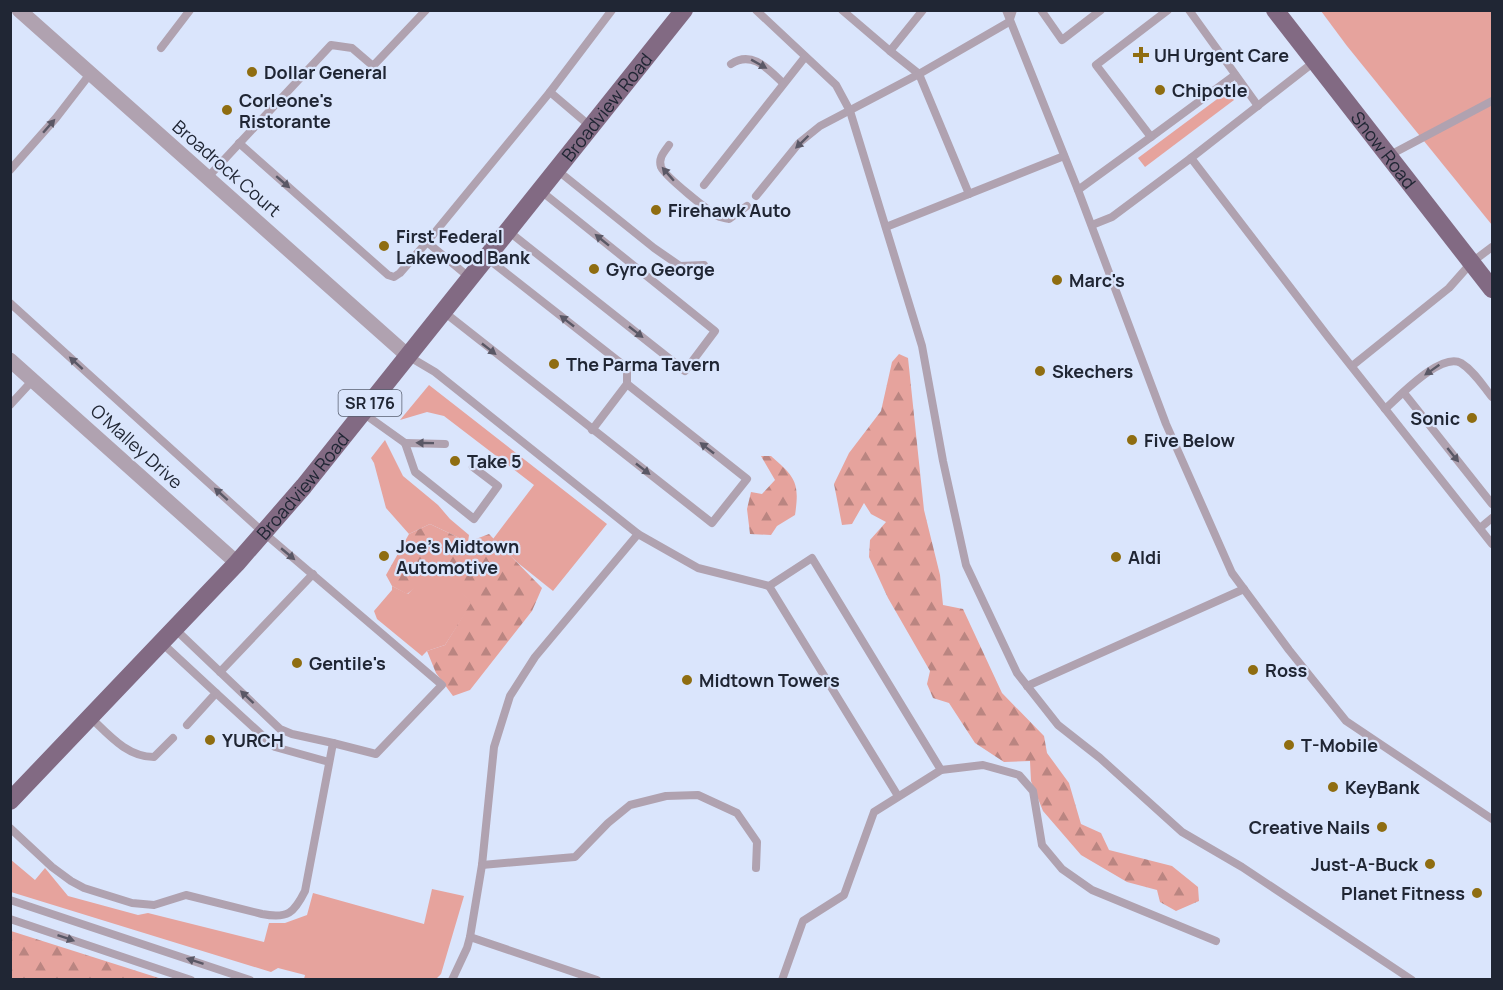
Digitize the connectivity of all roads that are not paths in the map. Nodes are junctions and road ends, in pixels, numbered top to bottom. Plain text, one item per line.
1 (19, 10) edge
2 (190, 10) edge
3 (426, 10) edge
4 (612, 10) edge
5 (684, 10) edge
6 (756, 10) edge
7 (842, 10) edge
8 (923, 10) edge
9 (1006, 10) edge
10 (1013, 10) edge
11 (1041, 10) edge
12 (1101, 10) edge
13 (1168, 10) edge
14 (1189, 10) edge
15 (1275, 10) edge
16 (1009, 22) junction
17 (161, 48) dead end
18 (890, 51) junction
19 (805, 57) junction
20 (1314, 62) junction
21 (731, 64) dead end
22 (90, 74) junction
23 (919, 74) junction
24 (1235, 75) junction
25 (783, 83) junction
26 (550, 92) junction
27 (1492, 101) edge
28 (1258, 106) junction
29 (850, 111) junction
30 (591, 127) junction
31 (1151, 137) junction
32 (239, 143) junction
33 (669, 145) dead end
34 (1064, 156) junction
35 (1388, 156) junction
36 (1191, 158) junction
37 (10, 170) edge
38 (557, 170) junction
39 (208, 177) junction
40 (704, 185) dead end
41 (1078, 190) junction
42 (540, 191) junction
43 (969, 194) junction
44 (756, 196) dead end
45 (747, 206) dead end
46 (1092, 225) junction
47 (886, 227) junction
48 (508, 231) junction
49 (427, 242) junction
50 (1492, 247) edge
51 (487, 258) junction
52 (1472, 262) junction
53 (704, 265) dead end
54 (470, 278) junction
55 (1491, 283) edge
56 (10, 303) edge
57 (444, 312) junction
58 (408, 356) junction
59 (10, 360) edge
60 (1352, 366) junction
61 (33, 380) junction
62 (627, 384) junction
63 (1404, 393) junction
64 (1492, 397) edge
65 (10, 405) edge
66 (1385, 409) junction
67 (363, 413) junction
68 (592, 430) junction
69 (405, 442) junction
70 (446, 444) dead end
71 (473, 467) dead end
72 (1492, 504) edge
73 (1492, 518) edge
74 (1480, 528) junction
75 (264, 533) junction
76 (638, 534) junction
77 (1492, 544) edge
78 (237, 563) junction
79 (313, 574) junction
80 (769, 586) junction
81 (1244, 589) junction
82 (175, 629) junction
83 (162, 643) junction
84 (220, 672) junction
85 (1027, 686) junction
86 (216, 693) junction
87 (90, 717) junction
88 (187, 725) dead end
89 (173, 738) dead end
90 (333, 743) junction
91 (329, 762) junction
92 (941, 770) junction
93 (13, 795) edge
94 (898, 796) junction
95 (1492, 819) edge
96 (10, 828) edge
97 (482, 865) junction
98 (756, 868) dead end
99 (10, 900) edge
100 (10, 919) edge
101 (470, 937) junction
102 (1216, 941) dead end
103 (191, 980) edge
104 (250, 980) edge
105 (452, 980) edge
106 (597, 980) edge
107 (782, 980) edge
108 (1412, 980) edge

1 - 22 street, Broadrock Court
2 - 17 lane
3 - 32 lane
4 - 26 lane
5 - 30 main road, Broadview Road / SR 176
6 - 19 lane
7 - 18 lane
8 - 18 lane
9 - 16 lane
10 - 16 lane
11 - 12 lane
13 - 31 lane
14 - 24 lane
15 - 20 main road, Snow Road
16 - 23 lane
16 - 34 lane
18 - 23 lane
19 - 25 lane
19 - 29 lane
20 - 28 lane
20 - 35 main road, Snow Road
21 -> 25 lane
37 -> 22 lane
22 - 39 street, Broadrock Court
23 - 29 lane
23 - 43 lane
24 - 28 lane
24 - 31 lane
25 - 40 lane
26 - 30 lane
26 - 49 lane
27 - 35 lane
28 - 36 lane
29 -> 44 lane
29 - 47 lane
30 - 38 main road, Broadview Road / SR 176
31 - 41 lane
32 - 39 lane
32 -> 49 lane
45 -> 33 lane
34 - 41 lane
34 - 43 lane
35 - 52 main road, Snow Road
36 - 46 lane
36 - 60 lane
38 - 42 main road, Broadview Road / SR 176
38 - 53 lane
39 - 58 street, Broadrock Court
41 - 46 lane
42 - 48 main road, Broadview Road / SR 176
48 -> 42 lane
43 - 47 lane
46 - 81 lane
47 - 85 lane
48 - 51 main road, Broadview Road / SR 176
49 - 54 lane
50 - 52 lane
51 - 54 main road, Broadview Road / SR 176
62 -> 51 lane
52 - 55 main road, Snow Road
52 - 60 lane
54 - 57 main road, Broadview Road / SR 176
75 -> 56 lane
57 - 58 main road, Broadview Road / SR 176
57 -> 68 lane
58 - 67 main road, Broadview Road / SR 176
58 - 76 lane
59 - 61 street, O'Malley Drive
60 - 66 lane
61 - 65 lane
61 - 78 street, O'Malley Drive
62 - 68 lane
68 -> 62 lane
64 -> 63 lane
63 - 66 lane
63 -> 72 lane
66 - 74 lane
67 - 69 lane
67 - 75 main road, Broadview Road / SR 176
70 -> 69 lane
69 - 71 lane
73 - 74 lane
74 - 77 lane
75 - 78 main road, Broadview Road / SR 176
75 -> 79 lane
76 - 80 lane
76 - 97 lane
78 - 82 main road, Broadview Road / SR 176
79 - 84 lane
79 - 90 lane
80 - 92 lane
80 - 94 lane
81 - 85 lane
81 - 95 lane
82 - 83 main road, Broadview Road / SR 176
82 - 84 lane
83 - 86 lane
83 - 87 main road, Broadview Road / SR 176
90 -> 84 lane
85 - 108 lane
86 - 88 lane
86 - 91 lane
87 - 89 lane
87 - 93 main road, Broadview Road / SR 176
90 - 91 lane
91 - 96 lane
92 - 94 lane
92 - 102 lane
94 - 107 lane
97 - 98 lane
97 - 101 lane
104 -> 99 lane
100 -> 103 lane
101 - 105 lane
101 - 106 lane

